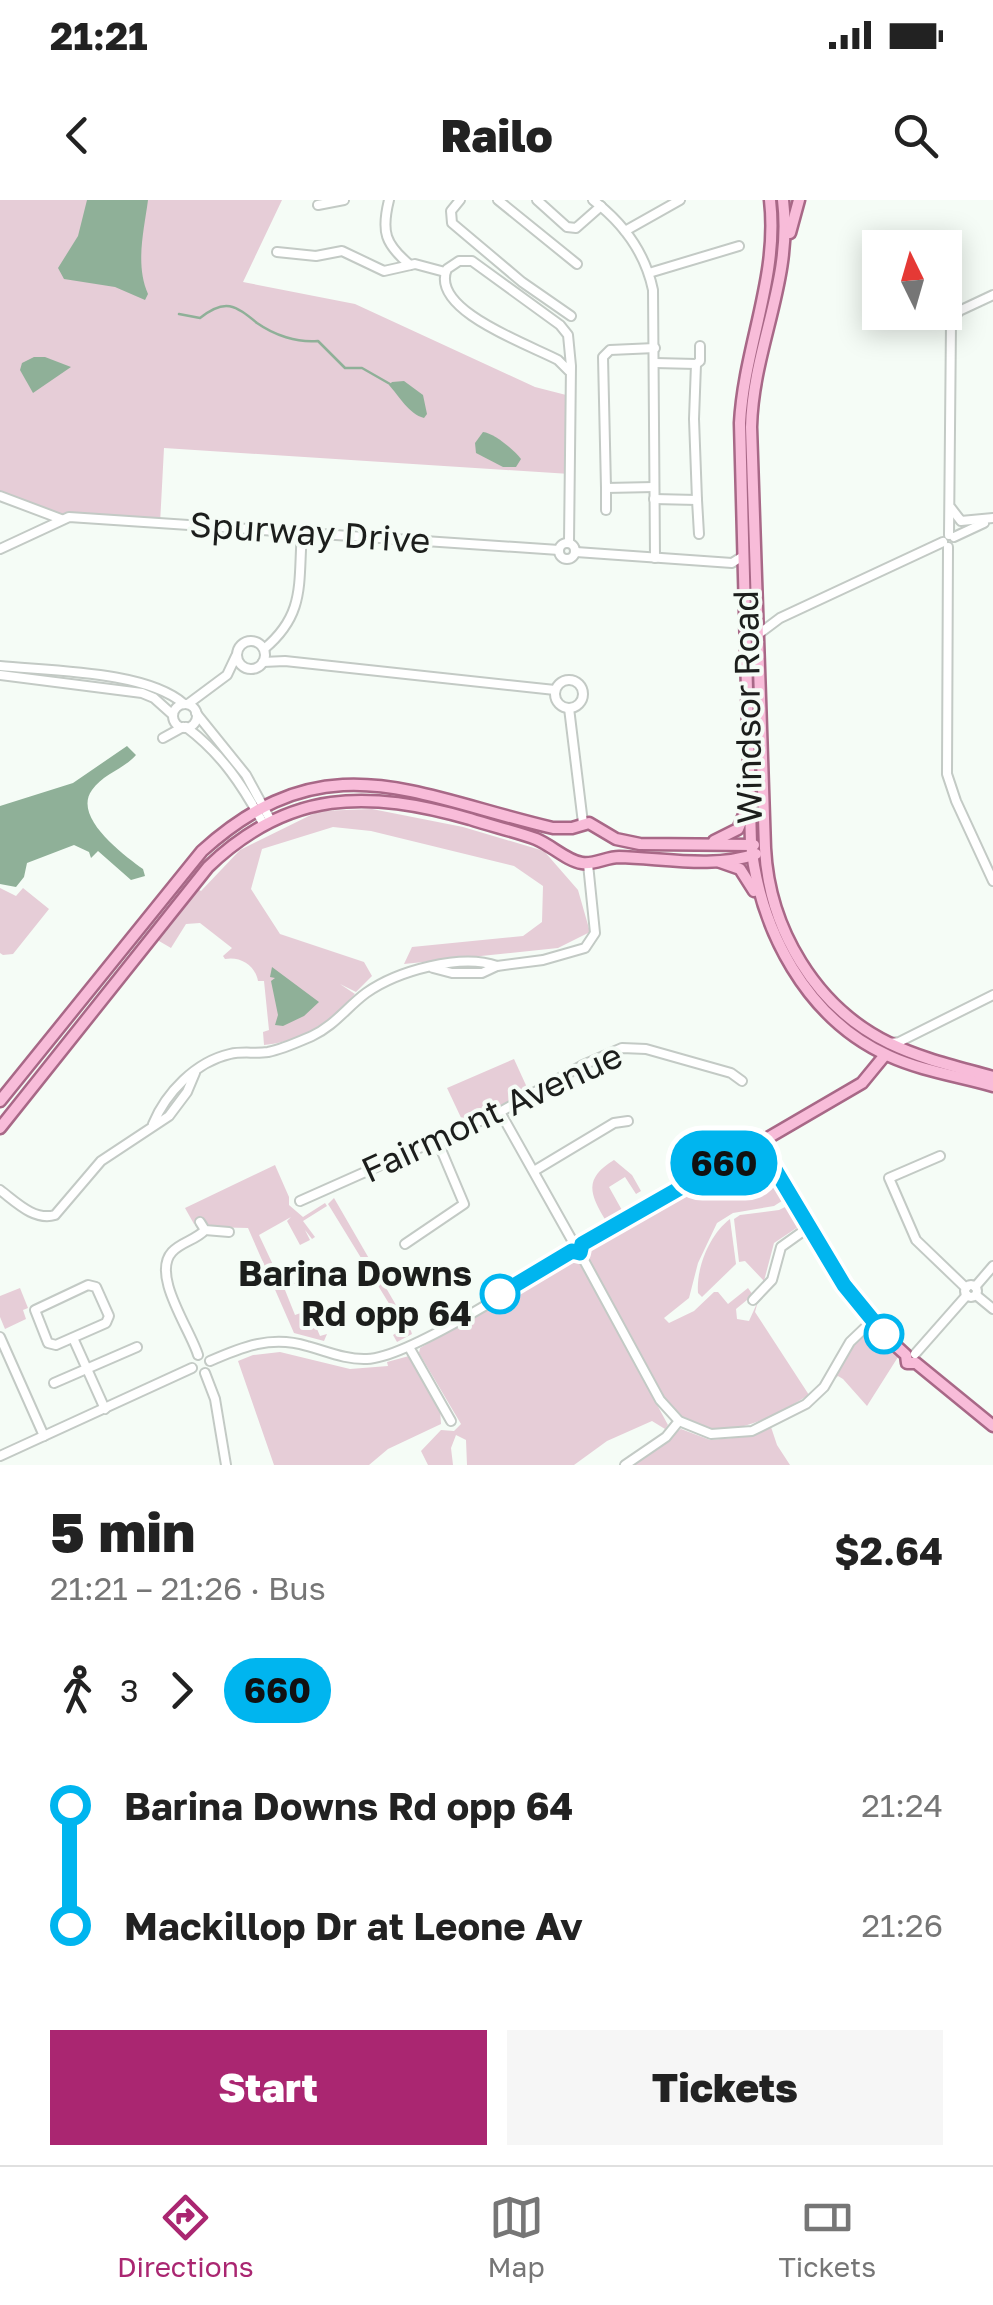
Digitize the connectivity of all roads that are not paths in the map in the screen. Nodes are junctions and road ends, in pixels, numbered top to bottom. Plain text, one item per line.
1 (344, 200) edge
2 (460, 200) edge
3 (498, 200) edge
4 (537, 200) edge
5 (680, 200) edge
6 (770, 200) edge
7 (784, 200) edge
8 (800, 200) edge
9 (385, 201) edge
10 (328, 202) edge
11 (597, 203) edge
12 (318, 205) dead end
13 (560, 221) junction
14 (625, 231) junction
15 (545, 241) junction
16 (739, 246) dead end
17 (786, 250) junction
18 (277, 252) dead end
19 (577, 264) dead end
20 (410, 265) junction
21 (445, 272) junction
22 (649, 274) junction
23 (993, 295) edge
24 (571, 316) dead end
25 (700, 346) dead end
26 (654, 348) junction
27 (654, 363) junction
28 (696, 364) junction
29 (569, 371) junction
30 (654, 487) junction
31 (606, 488) junction
32 (0, 496) edge
33 (654, 500) junction
34 (696, 500) junction
35 (949, 504) junction
36 (606, 510) dead end
37 (993, 518) edge
38 (61, 519) junction
39 (302, 533) junction
40 (699, 534) dead end
41 (948, 540) junction
42 (569, 542) junction
43 (0, 549) edge
44 (559, 550) junction
45 (576, 552) junction
46 (744, 555) junction
47 (655, 558) junction
48 (685, 561) junction
49 (745, 577) junction
50 (759, 613) junction
51 (780, 618) junction
52 (760, 633) junction
53 (264, 655) junction
54 (236, 656) junction
55 (0, 666) edge
56 (247, 668) junction
57 (226, 674) junction
58 (0, 675) edge
59 (555, 690) junction
60 (191, 708) junction
61 (569, 708) junction
62 (173, 716) junction
63 (185, 727) junction
64 (749, 790) junction
65 (260, 808) junction
66 (268, 823) junction
67 (578, 825) junction
68 (602, 830) junction
69 (698, 845) junction
70 (765, 848) junction
71 (751, 850) junction
72 (569, 855) junction
73 (699, 860) junction
74 (594, 861) junction
75 (993, 881) edge
76 (766, 914) junction
77 (993, 995) edge
78 (861, 1026) junction
79 (886, 1042) junction
80 (885, 1055) junction
81 (993, 1076) edge
82 (742, 1082) dead end
83 (993, 1086) edge
84 (0, 1101) edge
85 (500, 1112) junction
86 (628, 1121) dead end
87 (0, 1128) edge
88 (436, 1140) junction
89 (760, 1146) junction
90 (940, 1156) dead end
91 (534, 1170) junction
92 (0, 1190) edge
93 (300, 1201) dead end
94 (809, 1227) junction
95 (229, 1232) dead end
96 (405, 1244) dead end
97 (577, 1248) junction
98 (993, 1266) edge
99 (971, 1291) junction
100 (753, 1300) dead end
101 (993, 1310) edge
102 (872, 1322) junction
103 (0, 1338) edge
104 (73, 1338) junction
105 (410, 1346) junction
106 (137, 1347) dead end
107 (198, 1355) junction
108 (912, 1358) junction
109 (210, 1360) junction
110 (87, 1368) junction
111 (192, 1368) junction
112 (204, 1373) junction
113 (54, 1384) dead end
114 (106, 1409) junction
115 (451, 1421) dead end
116 (679, 1421) junction
117 (993, 1426) edge
118 (44, 1436) junction
119 (0, 1456) edge
120 (226, 1465) edge
121 (624, 1465) edge

1 - 10 street
2 - 24 street
3 - 15 street
4 - 13 street
5 - 14 street
6 - 46 main road, Windsor Road
7 - 17 main road, Windsor Road
8 - 17 main road
9 - 20 street
10 - 12 street
11 - 13 street
11 - 14 street
13 - 15 street
14 - 22 street
15 - 19 street
16 - 22 street
17 - 50 main road, Windsor Road
18 - 20 street
20 - 21 street
21 - 29 street
21 - 29 street
22 - 26 street
23 - 35 street
25 - 28 street
26 - 27 street
26 - 31 street
27 - 28 street
27 - 30 street
28 - 34 street
29 - 42 street
30 - 31 street
30 - 33 street
31 - 36 street
32 - 38 street, Spurway Drive
33 - 34 street
33 - 47 street
34 - 40 street
35 - 37 street
35 - 41 street
37 - 41 street
38 - 39 street, Spurway Drive
38 - 43 street, Spurway Drive
39 - 44 street, Spurway Drive
39 - 53 street
41 - 51 street
41 - 75 street
42 - 44 street
42 - 45 street
44 - 45 street
45 - 47 street
46 - 48 street
46 - 49 main road, Windsor Road
47 - 48 street
48 - 49 street
49 - 64 main road, Windsor Road
50 - 51 street
50 - 52 main road, Windsor Road
51 - 52 street
52 - 70 main road, Windsor Road
53 - 54 street
53 - 56 street
53 - 59 street
54 - 56 street
54 - 57 street
55 - 60 street
56 - 57 street
57 - 60 street
58 - 62 street
59 - 61 street
59 - 61 street
60 - 62 street
60 - 63 street
60 - 65 street
61 - 67 street
62 - 63 street
62 - 63 street
63 - 65 street
64 - 69 main road
64 - 71 main road, Windsor Road
65 - 66 street
65 - 67 main road
65 - 84 main road
66 - 72 main road
66 - 87 main road
67 - 68 main road
67 - 72 main road
68 - 69 main road
68 - 74 main road
69 - 71 main road
70 - 71 main road
70 - 78 main road, Windsor Road
71 - 73 main road
71 - 76 main road, Windsor Road
72 - 74 main road
73 - 74 main road
73 - 76 main road
74 - 92 street
76 - 80 main road, Windsor Road
77 - 79 street
78 - 79 main road, Windsor Road
78 - 80 main road
79 - 81 main road, Windsor Road
80 - 83 main road, Windsor Road
80 - 89 main road
82 - 85 street, Fairmont Avenue
85 - 88 street, Fairmont Avenue
85 - 91 street
86 - 91 street
88 - 93 street, Fairmont Avenue
88 - 96 street
89 - 94 main road
89 - 97 street
90 - 99 street
91 - 97 street
94 - 100 street
94 - 102 main road
95 - 107 street
97 - 105 street
97 - 116 street
98 - 99 street
99 - 101 street
99 - 108 street
102 - 108 main road
102 - 116 street
103 - 118 street
104 - 104 street
104 - 110 street
105 - 109 street
105 - 115 street
106 - 110 street
107 - 109 street
107 - 111 street
108 - 117 main road
109 - 112 street
110 - 113 street
110 - 114 street
111 - 112 street
111 - 114 street
112 - 120 street
114 - 118 street
116 - 121 street
118 - 119 street

